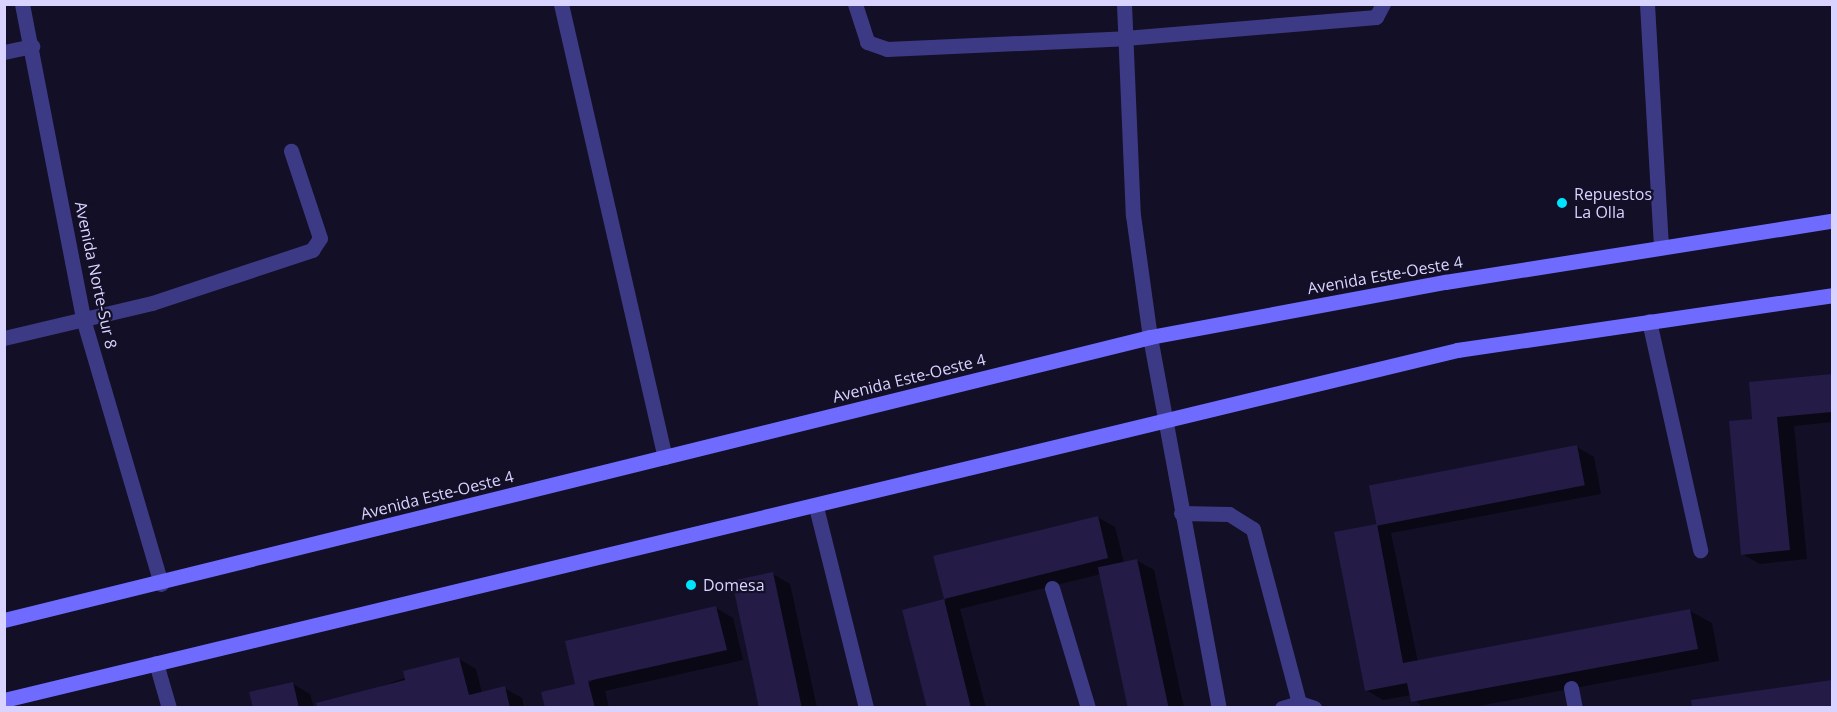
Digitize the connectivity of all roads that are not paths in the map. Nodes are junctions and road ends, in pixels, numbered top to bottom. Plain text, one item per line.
1 (22, 4) edge
2 (561, 4) edge
3 (855, 4) edge
4 (1124, 4) edge
5 (1383, 4) edge
6 (1647, 4) edge
7 (1125, 38) junction
8 (32, 46) junction
9 (4, 52) edge
10 (291, 151) dead end
11 (1833, 221) edge
12 (1661, 246) junction
13 (1833, 295) edge
14 (1649, 321) junction
15 (84, 322) junction
16 (1150, 337) junction
17 (4, 339) edge
18 (1163, 423) junction
19 (665, 457) junction
20 (816, 507) junction
21 (1181, 513) junction
22 (1700, 550) dead end
23 (161, 584) junction
24 (1052, 588) dead end
25 (4, 620) edge
26 (156, 663) junction
27 (1571, 688) dead end
28 (4, 700) edge
29 (1299, 703) junction
30 (169, 708) edge
31 (866, 708) edge
32 (1088, 708) edge
33 (1219, 708) edge
34 (1282, 708) edge
35 (1314, 708) edge
36 (1575, 708) edge

1 - 8 street, Avenida Norte-Sur 8
2 - 19 street
3 - 7 street
4 - 7 street
5 - 7 street
6 - 12 street
7 - 16 street
8 - 9 street
8 - 15 street, Avenida Norte-Sur 8
10 - 15 street
11 - 12 main road, Avenida Este-Oeste 4
12 - 16 main road, Avenida Este-Oeste 4
13 - 14 main road
14 - 18 main road
14 - 22 street
15 - 17 street
15 - 23 street, Avenida Norte-Sur 8
16 - 18 street
16 - 19 main road, Avenida Este-Oeste 4
18 - 20 main road
18 - 21 street
19 - 23 main road, Avenida Este-Oeste 4
20 - 26 main road
20 - 31 street
21 - 29 street
21 - 33 street
23 - 25 main road, Avenida Este-Oeste 4
24 - 32 street
26 - 28 main road
26 - 30 street
27 - 36 street
29 - 34 street
29 - 35 street

